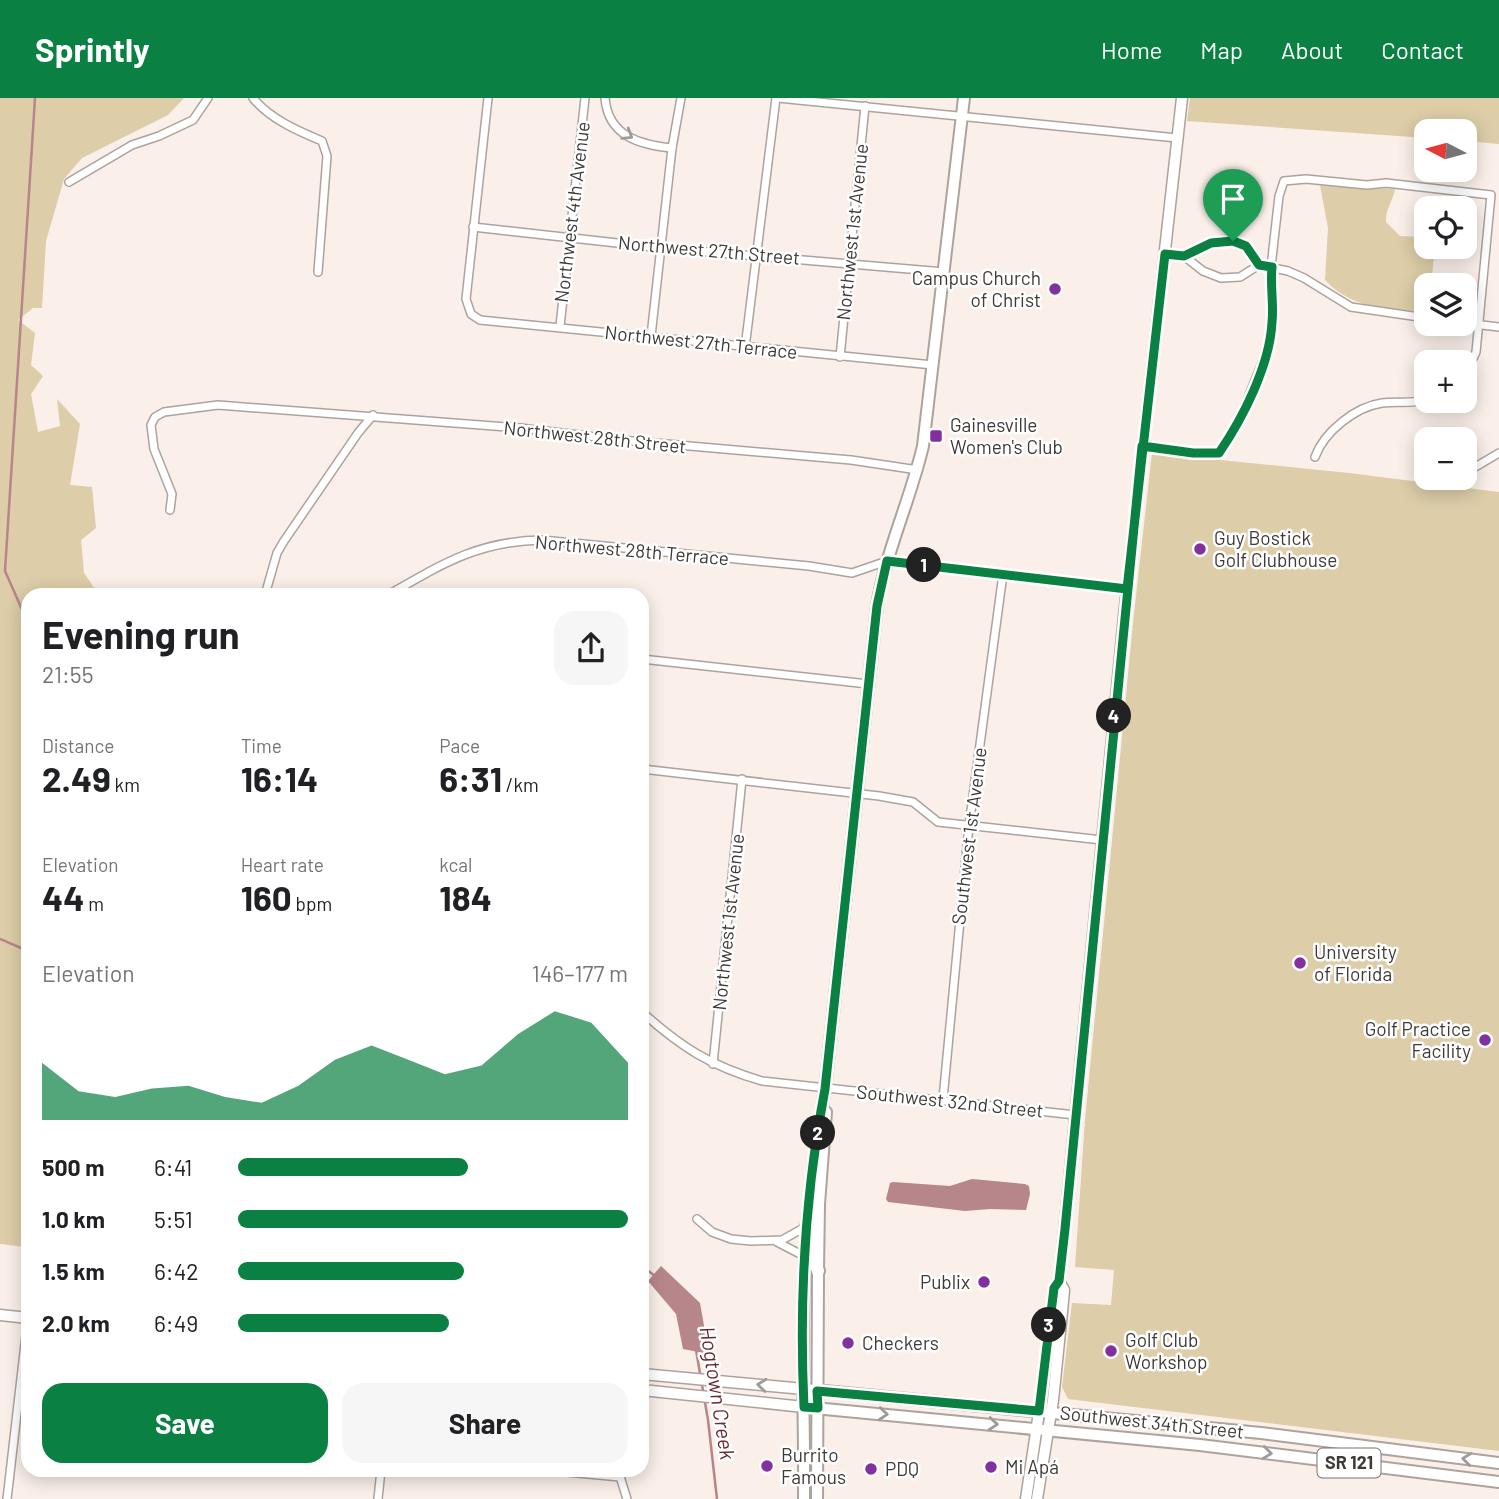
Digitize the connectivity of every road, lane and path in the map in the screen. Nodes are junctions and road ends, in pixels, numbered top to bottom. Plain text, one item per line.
1 (208, 98) edge
2 (253, 98) edge
3 (488, 98) edge
4 (585, 98) edge
5 (605, 98) edge
6 (777, 98) edge
7 (964, 98) edge
8 (1182, 98) edge
9 (682, 99) edge
10 (865, 106) junction
11 (962, 116) junction
12 (1177, 138) junction
13 (672, 148) junction
14 (69, 182) dead end
15 (473, 227) junction
16 (568, 237) junction
17 (662, 248) junction
18 (757, 254) junction
19 (1165, 254) junction
20 (1184, 256) junction
21 (849, 263) junction
22 (1259, 265) junction
23 (1272, 267) junction
24 (318, 272) dead end
25 (944, 272) junction
26 (1414, 316) edge
27 (1478, 324) junction
28 (560, 326) junction
29 (1499, 327) edge
30 (651, 336) junction
31 (745, 348) junction
32 (1476, 350) edge
33 (840, 357) junction
34 (933, 365) junction
35 (1414, 403) edge
36 (373, 415) junction
37 (1142, 446) junction
38 (1499, 453) edge
39 (1315, 457) dead end
40 (1477, 466) edge
41 (918, 470) junction
42 (170, 510) dead end
43 (887, 561) junction
44 (1003, 573) junction
45 (267, 588) edge
46 (400, 588) edge
47 (1127, 589) junction
48 (649, 660) edge
49 (868, 684) junction
50 (649, 770) edge
51 (742, 779) junction
52 (857, 793) junction
53 (969, 827) junction
54 (1102, 840) junction
55 (649, 1018) edge
56 (713, 1063) junction
57 (825, 1089) junction
58 (943, 1099) junction
59 (1075, 1115) junction
60 (697, 1219) dead end
61 (807, 1226) junction
62 (776, 1242) junction
63 (804, 1256) junction
64 (818, 1271) junction
65 (1059, 1281) junction
66 (0, 1315) edge
67 (21, 1317) edge
68 (649, 1375) edge
69 (21, 1380) edge
70 (804, 1390) junction
71 (649, 1391) edge
72 (817, 1391) junction
73 (804, 1407) junction
74 (818, 1408) junction
75 (1039, 1411) junction
76 (1051, 1412) junction
77 (17, 1415) junction
78 (21, 1415) edge
79 (1036, 1428) junction
80 (1049, 1429) junction
81 (1499, 1463) edge
82 (380, 1477) edge
83 (620, 1477) edge
84 (1499, 1482) edge
85 (8, 1499) edge
86 (378, 1499) edge
87 (627, 1499) edge
88 (804, 1499) edge
89 (817, 1499) edge
90 (1026, 1499) edge
91 (1037, 1499) edge

1 - 14 street
2 - 24 street
3 - 15 street
4 - 16 street, Northwest 4th Avenue
5 -> 13 street
6 - 10 street
6 - 18 street
7 - 11 main road
8 - 12 main road
9 - 13 street
10 - 11 street
10 - 21 street, Northwest 1st Avenue
11 - 12 street
11 - 25 main road
12 - 19 main road
13 - 17 street
15 - 16 street, Northwest 27th Street
15 - 28 street, Northwest 27th Terrace
16 - 17 street, Northwest 27th Street
16 - 28 street, Northwest 4th Avenue
17 - 18 street, Northwest 27th Street
17 - 30 street
18 - 21 street, Northwest 27th Street
18 - 31 street
19 - 20 street
19 - 37 main road
20 - 22 street
20 - 22 street
21 - 25 street, Northwest 27th Street
21 - 33 street, Northwest 1st Avenue
22 - 23 street
23 - 26 street
23 - 27 street
23 - 37 street
25 - 34 main road
27 - 29 street
27 - 32 street
28 - 30 street, Northwest 27th Terrace
30 - 31 street, Northwest 27th Terrace
31 - 33 street, Northwest 27th Terrace
33 - 34 street, Northwest 27th Terrace
34 - 41 main road
35 - 39 street
36 - 41 street, Northwest 28th Street
36 - 42 street, Northwest 28th Street
36 - 45 street
37 - 47 main road
38 - 40 street
41 - 43 main road
43 - 44 street
43 - 46 street, Northwest 28th Terrace
43 - 49 main road
44 - 47 street
44 - 53 street, Southwest 1st Avenue
47 - 54 main road
48 - 49 street
49 - 52 main road
50 - 51 street
51 - 52 street
51 - 56 street, Northwest 1st Avenue
52 - 53 street
52 - 57 main road
53 - 54 street
53 - 58 street, Southwest 1st Avenue
54 - 59 main road
55 - 56 street, Southwest 32nd Street
56 - 57 street, Southwest 32nd Street
57 - 58 street, Southwest 32nd Street
57 - 61 main road
57 - 64 main road
58 - 59 street, Southwest 32nd Street
59 - 65 main road
60 - 62 street
61 - 62 street
61 - 63 main road
61 - 64 highway
62 - 63 street
63 - 70 main road
64 - 72 main road
65 - 75 main road
65 - 76 main road
66 - 67 main road
70 -> 68 main road, SR 121
69 - 77 street
70 - 72 main road, Southwest 34th Street / SR 121
70 - 73 main road
71 - 73 main road, SR 121
72 - 74 main road
72 - 75 main road, Southwest 34th Street / SR 121
73 - 74 main road, Southwest 34th Street / SR 121
73 - 88 main road
74 -> 79 main road, Southwest 34th Street / SR 121
74 - 89 main road
75 - 76 main road, Southwest 34th Street / SR 121
75 - 79 main road
76 - 80 main road
81 -> 76 main road, Southwest 34th Street / SR 121
77 - 78 street
77 - 85 street
79 - 80 main road, Southwest 34th Street / SR 121
79 - 90 main road
80 -> 84 main road, Southwest 34th Street / SR 121
80 - 91 main road
82 - 86 street
83 - 87 street

